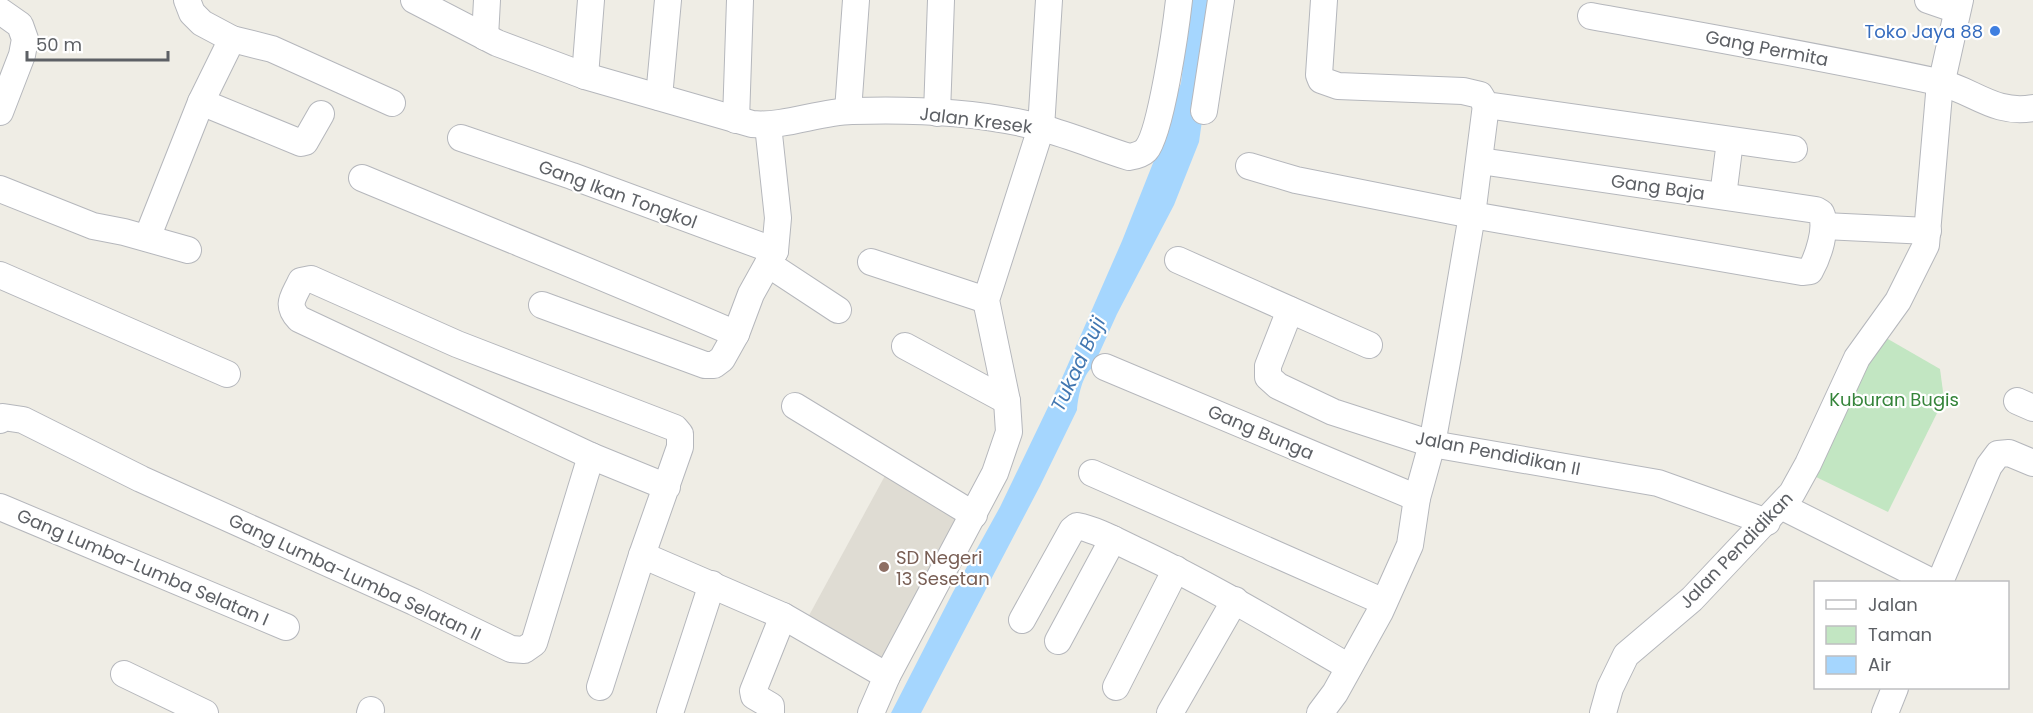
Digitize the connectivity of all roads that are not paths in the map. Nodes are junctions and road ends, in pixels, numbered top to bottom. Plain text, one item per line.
1 (187, 0) edge
2 (414, 0) edge
3 (488, 0) edge
4 (591, 0) edge
5 (668, 0) edge
6 (740, 0) edge
7 (856, 0) edge
8 (941, 0) edge
9 (1049, 0) edge
10 (1179, 0) edge
11 (1221, 0) edge
12 (1324, 0) edge
13 (1928, 0) edge
14 (1958, 5) edge
15 (0, 11) edge
16 (1592, 16) dead end
17 (485, 37) junction
18 (232, 39) junction
19 (585, 76) junction
20 (1942, 83) junction
21 (659, 97) junction
22 (201, 102) junction
23 (392, 103) dead end
24 (1486, 105) junction
25 (2033, 108) edge
26 (848, 111) junction
27 (1204, 111) dead end
28 (0, 112) edge
29 (937, 113) junction
30 (321, 114) dead end
31 (736, 120) junction
32 (768, 125) junction
33 (1041, 128) junction
34 (460, 138) dead end
35 (1730, 141) junction
36 (1794, 149) dead end
37 (1480, 161) junction
38 (1249, 166) dead end
39 (362, 178) dead end
40 (0, 189) edge
41 (1723, 196) junction
42 (1472, 215) junction
43 (1824, 226) junction
44 (1928, 231) junction
45 (147, 238) junction
46 (188, 250) dead end
47 (771, 258) junction
48 (1178, 260) dead end
49 (871, 262) dead end
50 (0, 275) edge
51 (987, 300) junction
52 (542, 305) dead end
53 (838, 310) dead end
54 (1290, 310) junction
55 (736, 334) junction
56 (1369, 345) dead end
57 (905, 346) dead end
58 (1105, 367) dead end
59 (227, 374) dead end
60 (1007, 401) junction
61 (795, 406) dead end
62 (0, 420) edge
63 (1432, 444) junction
64 (591, 456) junction
65 (2033, 463) edge
66 (1092, 473) dead end
67 (667, 487) junction
68 (1417, 498) junction
69 (0, 507) edge
70 (1774, 514) junction
71 (974, 515) junction
72 (1113, 539) junction
73 (642, 555) junction
74 (1176, 569) junction
75 (1930, 581) edge
76 (1940, 581) edge
77 (712, 584) junction
78 (1235, 600) junction
79 (1384, 602) junction
80 (783, 616) junction
81 (1022, 620) dead end
82 (286, 627) dead end
83 (1058, 641) dead end
84 (1349, 667) junction
85 (124, 674) dead end
86 (887, 676) junction
87 (600, 687) dead end
88 (1116, 687) dead end
89 (1894, 689) edge
90 (205, 713) edge
91 (670, 713) edge
92 (771, 713) edge
93 (871, 713) edge
94 (1170, 713) edge
95 (1320, 713) edge
96 (1603, 713) edge
97 (1885, 713) edge

1 - 18 street
2 - 17 street, Jalan Kresek
3 - 17 street
4 - 19 street
5 - 21 street
6 - 31 street
7 - 26 street
8 - 29 street
9 - 33 street
10 - 33 street
11 - 27 street
12 - 24 street
13 - 14 street
14 - 20 street, Jalan Pendidikan
15 - 28 street
16 - 20 street, Gang Permita
17 - 19 street, Jalan Kresek
18 - 22 street
18 - 23 street
19 - 21 street, Jalan Kresek
20 - 25 street, Gang Permita
20 - 44 street, Jalan Pendidikan
21 - 31 street, Jalan Kresek
22 - 30 street
22 - 45 street
24 - 35 street
24 - 37 street
26 - 29 street, Jalan Kresek
26 - 32 street, Jalan Kresek
29 - 33 street, Jalan Kresek
31 - 32 street, Jalan Kresek
32 - 47 street
33 - 51 street, Jalan Kresek
34 - 47 street, Gang Ikan Tongkol
35 - 36 street
35 - 41 street
37 - 41 street, Gang Baja
37 - 42 street
38 - 42 street
39 - 55 street
40 - 45 street
41 - 43 street, Gang Baja
42 - 43 street
42 - 63 street
43 - 44 street
44 - 70 street, Jalan Pendidikan
45 - 46 street
47 - 53 street, Gang Ikan Tongkol
47 - 55 street
48 - 54 street
49 - 51 street
50 - 59 street
51 - 60 street, Jalan Kresek
52 - 55 street
54 - 56 street
54 - 63 street, Jalan Pendidikan II
57 - 60 street
58 - 68 street, Gang Bunga
60 - 71 street, Jalan Kresek
61 - 71 street
62 - 64 street, Gang Lumba-Lumba Selatan II
63 - 68 street
63 - 70 street, Jalan Pendidikan II
64 - 67 street
64 - 67 street
65 - 76 street
66 - 79 street
67 - 73 street
68 - 79 street
69 - 82 street, Gang Lumba-Lumba Selatan I
70 - 75 street, Jalan Pendidikan II
70 - 96 street, Jalan Pendidikan
71 - 86 street, Jalan Kresek
72 - 74 street
72 - 81 street
72 - 83 street
73 - 77 street
73 - 87 street
74 - 78 street
74 - 88 street
77 - 80 street
77 - 91 street
78 - 84 street
78 - 94 street
79 - 84 street
80 - 86 street
80 - 92 street
84 - 95 street
85 - 90 street
86 - 93 street, Jalan Kresek
89 - 97 street

